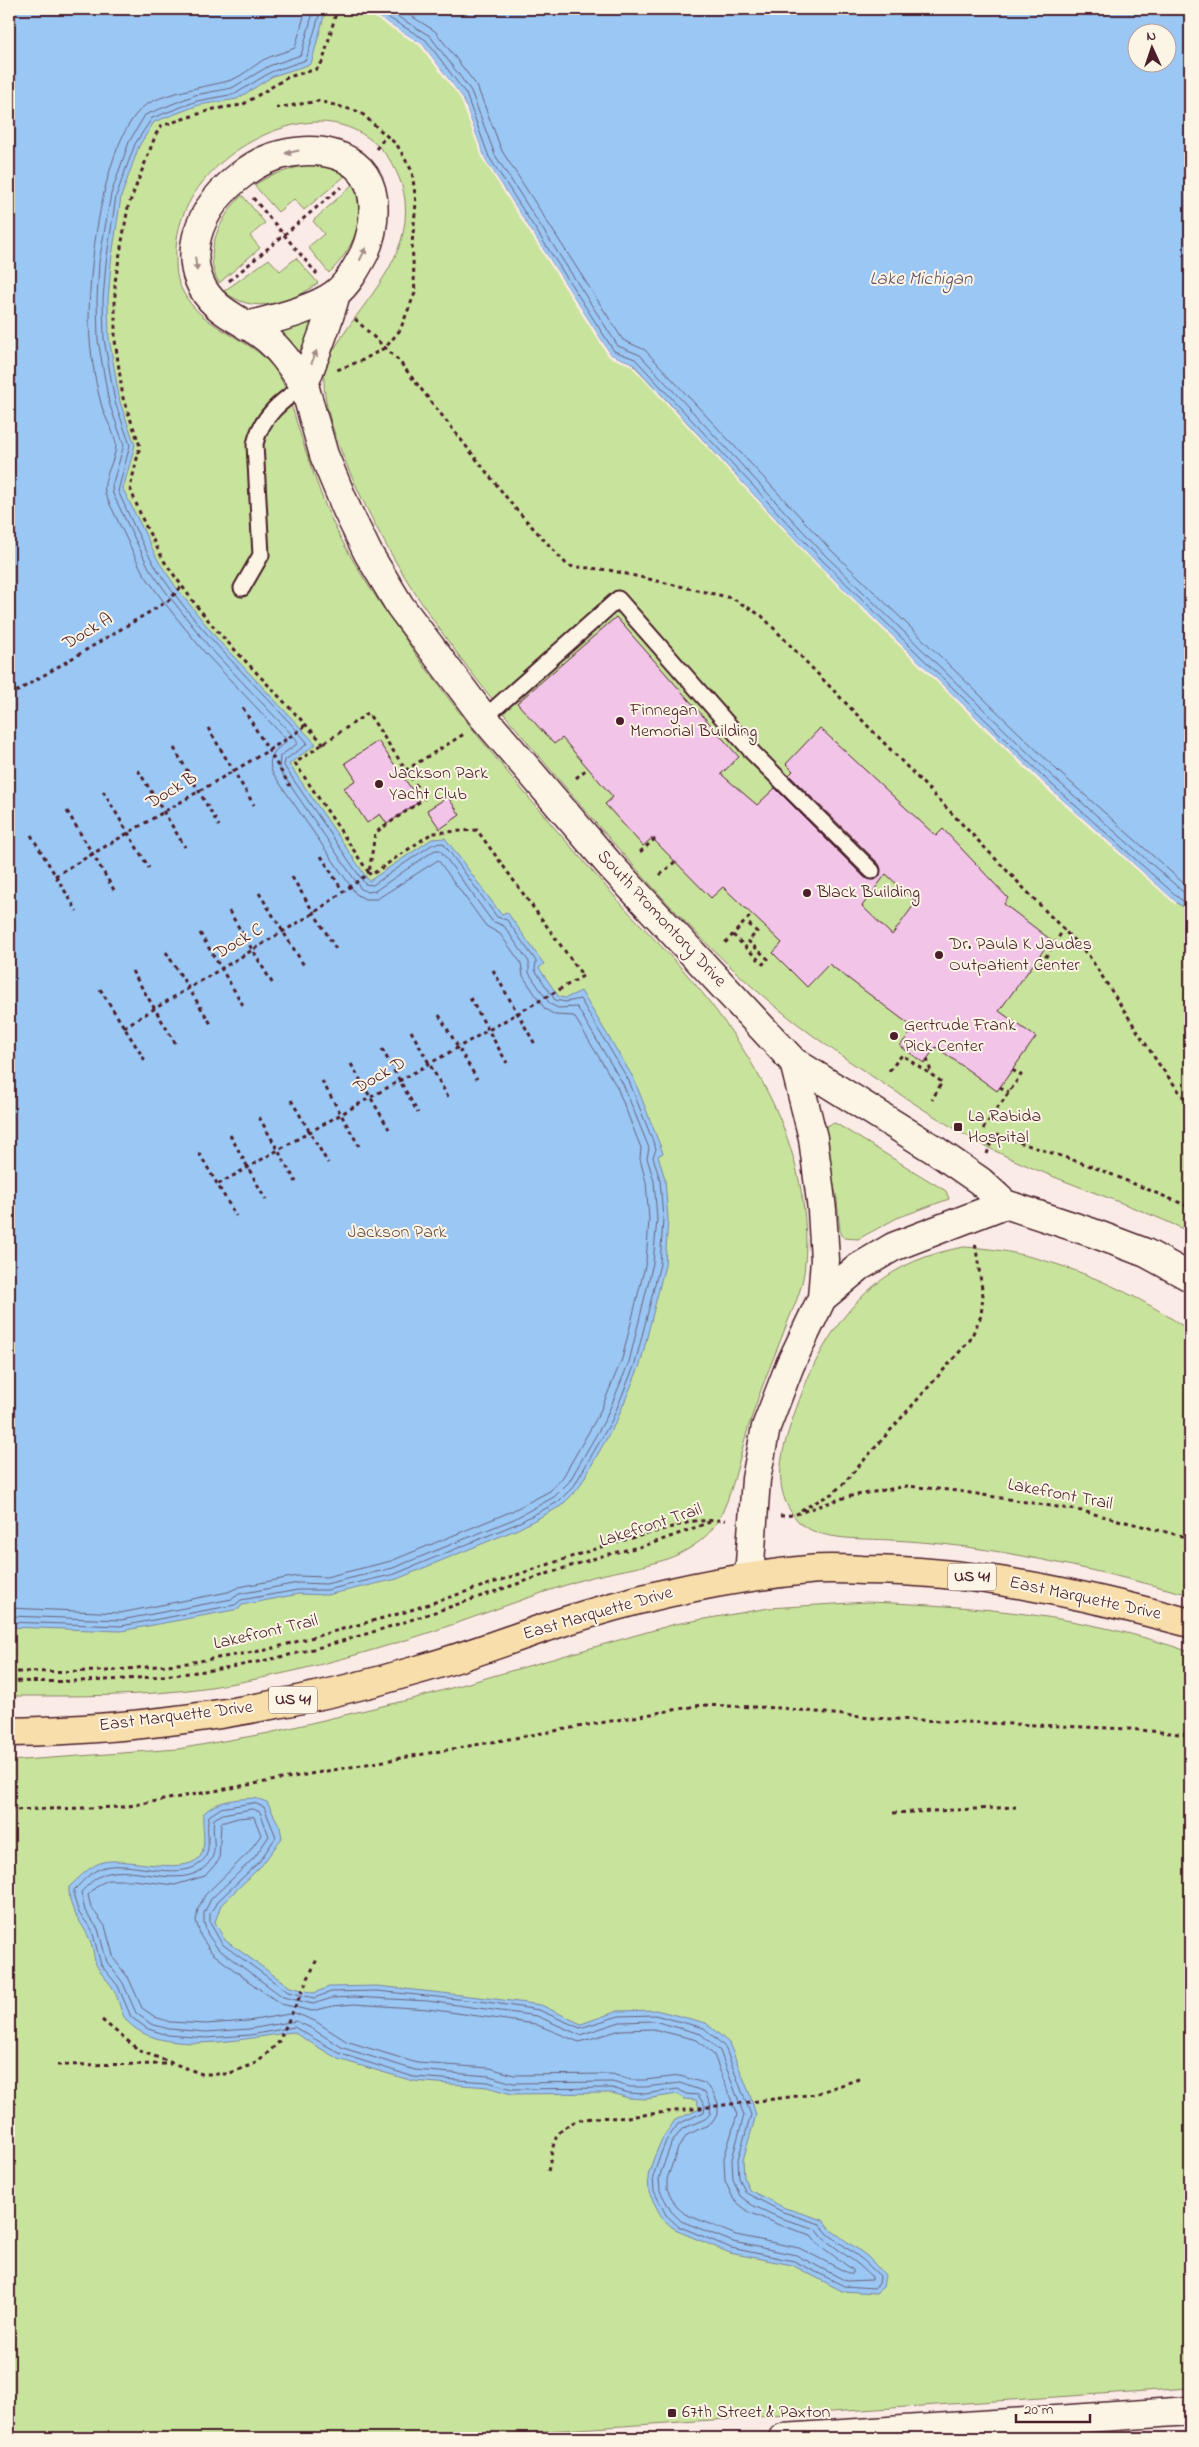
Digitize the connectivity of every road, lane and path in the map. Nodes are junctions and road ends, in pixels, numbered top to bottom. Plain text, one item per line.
1 (337, 9) edge
2 (342, 185) dead end
3 (247, 191) dead end
4 (284, 234) junction
5 (221, 287) dead end
6 (329, 287) junction
7 (355, 318) dead end
8 (247, 326) junction
9 (304, 385) junction
10 (182, 586) junction
11 (242, 588) dead end
12 (9, 696) edge
13 (244, 708) dead end
14 (484, 718) junction
15 (305, 724) junction
16 (208, 728) dead end
17 (324, 744) junction
18 (174, 748) dead end
19 (268, 750) junction
20 (588, 768) dead end
21 (138, 770) dead end
22 (406, 770) junction
23 (233, 771) junction
24 (576, 778) dead end
25 (290, 786) dead end
26 (103, 791) dead end
27 (199, 792) junction
28 (254, 805) dead end
29 (67, 811) dead end
30 (163, 812) junction
31 (219, 826) dead end
32 (128, 833) junction
33 (30, 835) dead end
34 (657, 837) dead end
35 (185, 847) dead end
36 (640, 852) dead end
37 (92, 854) junction
38 (321, 856) dead end
39 (678, 859) dead end
40 (149, 868) dead end
41 (872, 871) dead end
42 (370, 873) junction
43 (660, 875) dead end
44 (55, 876) junction
45 (292, 876) dead end
46 (114, 890) dead end
47 (259, 893) dead end
48 (344, 893) junction
49 (77, 911) dead end
50 (229, 911) dead end
51 (314, 913) junction
52 (751, 915) dead end
53 (746, 921) junction
54 (1064, 929) junction
55 (200, 932) dead end
56 (283, 932) junction
57 (733, 935) junction
58 (725, 943) dead end
59 (336, 948) dead end
60 (253, 950) junction
61 (166, 952) dead end
62 (1041, 964) dead end
63 (222, 968) junction
64 (305, 968) dead end
65 (493, 970) dead end
66 (132, 971) dead end
67 (274, 986) dead end
68 (189, 988) junction
69 (100, 989) dead end
70 (470, 998) dead end
71 (243, 1004) dead end
72 (155, 1009) junction
73 (517, 1014) junction
74 (439, 1015) dead end
75 (211, 1024) dead end
76 (124, 1027) junction
77 (488, 1030) junction
78 (411, 1031) dead end
79 (176, 1046) dead end
80 (536, 1046) dead end
81 (458, 1047) junction
82 (382, 1049) dead end
83 (927, 1059) dead end
84 (146, 1062) dead end
85 (507, 1062) dead end
86 (794, 1062) junction
87 (351, 1064) dead end
88 (429, 1064) junction
89 (1012, 1070) dead end
90 (888, 1071) dead end
91 (932, 1075) junction
92 (477, 1079) dead end
93 (400, 1080) junction
94 (322, 1081) dead end
95 (1000, 1086) dead end
96 (1009, 1092) junction
97 (370, 1097) junction
98 (448, 1097) dead end
99 (291, 1100) dead end
100 (932, 1100) dead end
101 (1190, 1106) edge
102 (418, 1112) dead end
103 (341, 1114) junction
104 (259, 1117) dead end
105 (389, 1129) dead end
106 (983, 1129) dead end
107 (309, 1132) junction
108 (230, 1135) dead end
109 (359, 1146) dead end
110 (988, 1148) dead end
111 (278, 1150) junction
112 (199, 1153) dead end
113 (328, 1164) dead end
114 (248, 1167) junction
115 (296, 1182) dead end
116 (218, 1184) junction
117 (266, 1200) dead end
118 (1005, 1204) junction
119 (1190, 1207) edge
120 (236, 1216) dead end
121 (975, 1248) dead end
122 (1190, 1277) edge
123 (822, 1298) junction
124 (1190, 1538) edge
125 (749, 1577) junction
126 (1190, 1623) edge
127 (9, 1672) edge
128 (9, 1681) edge
129 (9, 1732) edge
130 (1190, 1735) edge
131 (1016, 1807) dead end
132 (9, 1810) edge
133 (893, 1812) dead end
134 (318, 1957) dead end
135 (102, 2020) dead end
136 (174, 2064) junction
137 (57, 2065) dead end
138 (862, 2078) dead end
139 (548, 2170) dead end
140 (1190, 2411) edge
141 (784, 2438) edge

1 - 10 path
2 - 4 path
3 - 4 path
4 - 5 path
4 - 6 path
6 - 8 street, South Promontory Drive
6 -> 8 street, South Promontory Drive
9 -> 6 street, South Promontory Drive
7 - 54 path
8 - 9 street, South Promontory Drive
9 - 11 lane
9 - 14 street, South Promontory Drive
10 - 12 path, Dock A
10 - 15 path
13 - 19 path
14 - 22 path
14 - 41 lane
14 - 86 street, South Promontory Drive
15 - 17 path
15 - 19 path, Dock B
16 - 23 path
17 - 22 path
17 - 42 path
18 - 27 path
19 - 23 path, Dock B
19 - 25 path
20 - 24 path
21 - 30 path
22 - 42 path
23 - 27 path, Dock B
23 - 28 path
26 - 32 path
27 - 30 path, Dock B
27 - 31 path
29 - 37 path
30 - 32 path, Dock B
30 - 35 path
32 - 37 path, Dock B
32 - 40 path
33 - 44 path
34 - 36 path
37 - 44 path, Dock B
37 - 46 path
38 - 48 path
39 - 43 path
42 - 48 path, Dock C
42 - 73 path, Dock D
44 - 49 path
45 - 51 path
47 - 56 path
48 - 51 path, Dock C
50 - 60 path
51 - 56 path, Dock C
51 - 59 path
52 - 53 path
53 - 57 path
53 - 57 path
54 - 62 path
54 - 101 path
55 - 63 path
56 - 60 path, Dock C
56 - 64 path
57 - 58 path
60 - 63 path, Dock C
60 - 67 path
61 - 68 path
63 - 68 path, Dock C
63 - 71 path
65 - 73 path
66 - 72 path
68 - 72 path, Dock C
68 - 75 path
69 - 76 path
70 - 77 path
72 - 76 path, Dock C
72 - 79 path
73 - 77 path, Dock D
73 - 80 path
74 - 81 path
76 - 84 path
77 - 81 path, Dock D
77 - 85 path
78 - 88 path
81 - 88 path, Dock D
81 - 92 path
82 - 93 path
83 - 91 path
86 - 118 street, South Promontory Drive
86 - 123 street
87 - 97 path
88 - 93 path, Dock D
88 - 98 path
89 - 96 path
90 - 91 path
91 - 100 path
93 - 97 path, Dock D
93 - 102 path
94 - 103 path
95 - 96 path
96 - 106 path
97 - 103 path, Dock D
97 - 105 path
99 - 107 path
103 - 107 path, Dock D
103 - 109 path
104 - 111 path
107 - 111 path, Dock D
107 - 113 path
108 - 114 path
110 - 119 path
111 - 114 path, Dock D
111 - 115 path
112 - 116 path
114 - 116 path, Dock D
114 - 117 path
116 - 120 path
118 - 122 street, South Promontory Drive
118 - 123 street
121 - 124 path, Lakefront Trail
123 - 125 street
125 - 126 main road, East Marquette Drive / US 41
125 - 129 main road, East Marquette Drive / US 41
127 - 128 path, Lakefront Trail
130 - 132 path
131 - 133 path
134 - 136 path
135 - 136 path
136 - 137 path
138 - 139 path
140 - 141 street

